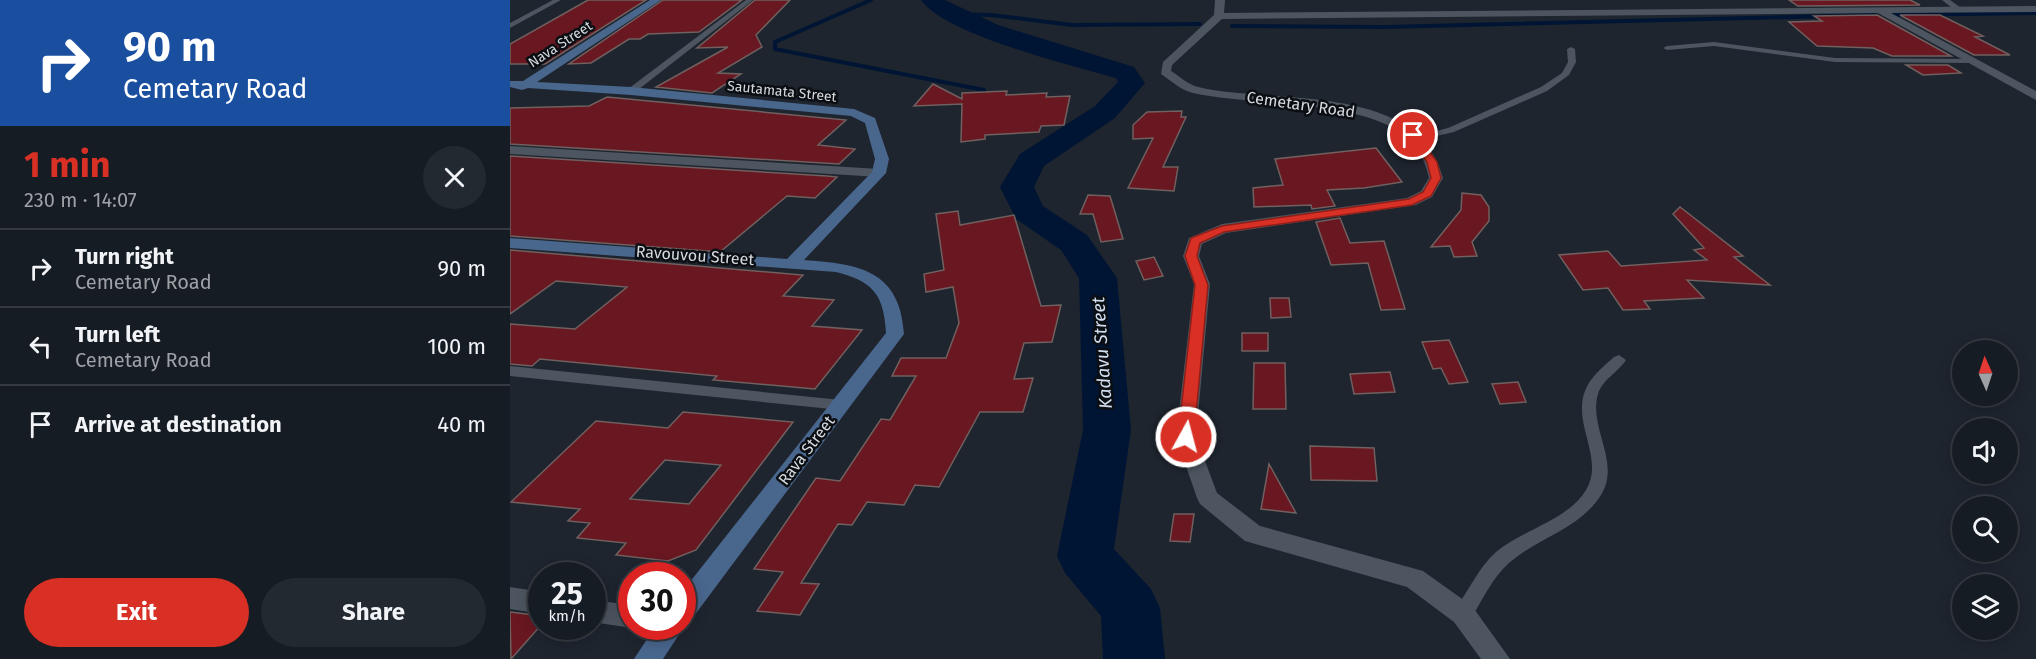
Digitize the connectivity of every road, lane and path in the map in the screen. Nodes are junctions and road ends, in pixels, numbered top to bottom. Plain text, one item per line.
1 (558, 0) edge
2 (656, 0) edge
3 (750, 0) edge
4 (1220, 0) edge
5 (1861, 0) edge
6 (1945, 0) edge
7 (2036, 9) edge
8 (1960, 10) junction
9 (1881, 11) junction
10 (1213, 23) junction
11 (510, 26) edge
12 (1667, 48) dead end
13 (1571, 49) dead end
14 (1972, 61) junction
15 (510, 84) edge
16 (524, 85) junction
17 (631, 91) junction
18 (510, 94) edge
19 (2036, 96) edge
20 (1415, 138) junction
21 (510, 150) edge
22 (879, 174) junction
23 (510, 243) edge
24 (793, 262) junction
25 (876, 282) joint
26 (1619, 360) dead end
27 (510, 371) edge
28 (841, 405) junction
29 (696, 594) edge
30 (510, 598) edge
31 (528, 601) edge
32 (1463, 614) junction
33 (661, 640) edge
34 (647, 659) edge
35 (1497, 659) edge

1 - 11 lane
2 - 16 street, Nava Street
3 - 17 lane
4 - 10 street
5 - 9 street
6 - 8 lane
7 - 8 street
8 - 9 street
9 - 10 street
9 - 14 street
10 - 20 street, Cemetary Road
12 - 14 lane
13 - 20 lane
14 - 19 street
15 - 16 street, Sautamata Street
16 - 17 street, Sautamata Street
16 - 18 street, Nava Street
17 - 22 street, Sautamata Street
20 - 32 street, Cemetary Road
21 - 22 street
22 - 24 street
23 - 24 street, Ravouvou Street
24 - 25 street, Ravouvou Street
25 - 28 street, Rava Street
26 - 32 lane
27 - 28 lane
28 - 29 street, Rava Street
30 - 31 street
32 - 35 street, Cemetary Road
33 - 34 street

